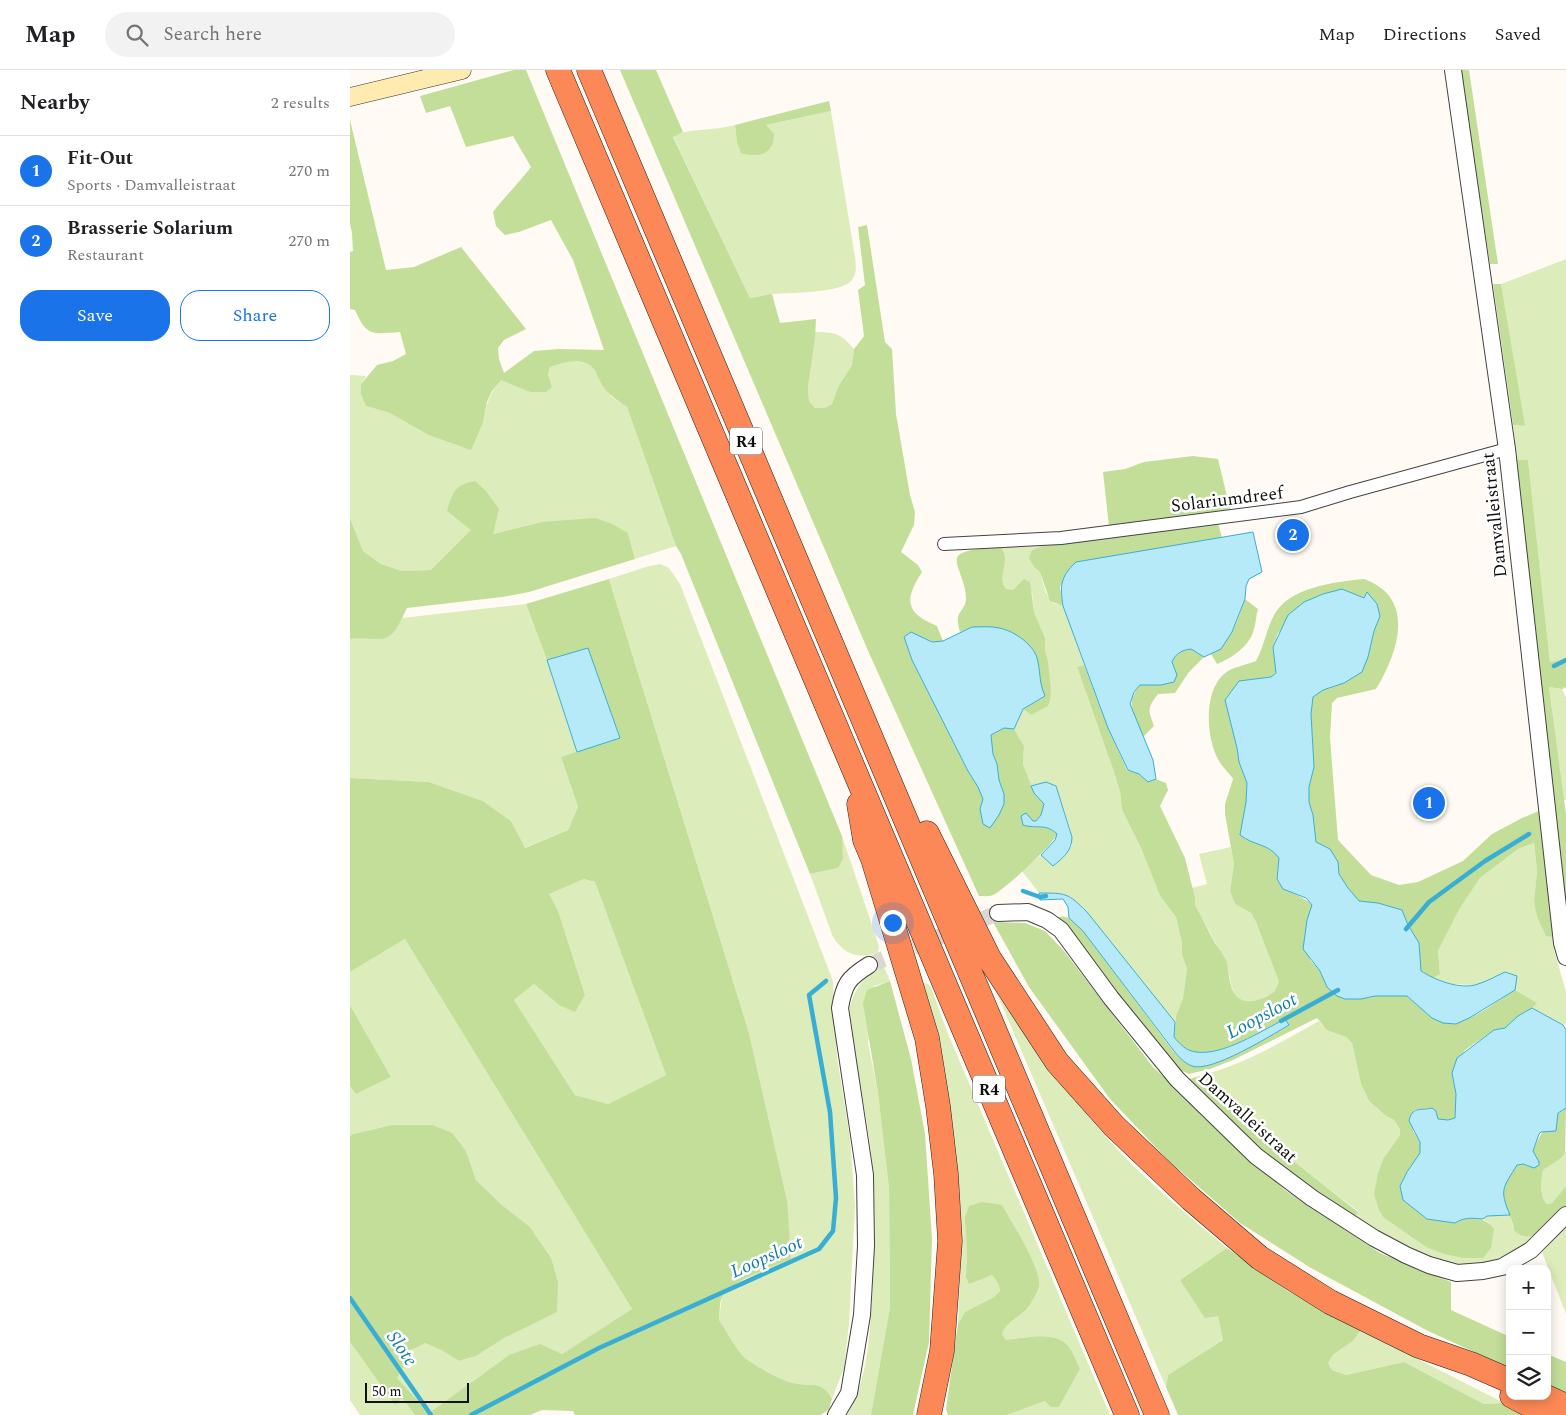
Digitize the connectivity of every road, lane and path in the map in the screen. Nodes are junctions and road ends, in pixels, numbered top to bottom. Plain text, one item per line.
1 (410, 70) edge
2 (462, 70) edge
3 (589, 70) edge
4 (1453, 70) edge
5 (558, 71) edge
6 (350, 85) edge
7 (350, 97) edge
8 (1507, 449) junction
9 (944, 544) dead end
10 (851, 762) junction
11 (903, 812) junction
12 (998, 913) tunnel mouth
13 (1565, 948) edge
14 (869, 965) tunnel mouth
15 (1566, 1215) edge
16 (1420, 1346) junction
17 (1506, 1379) edge
18 (1506, 1394) edge
19 (1551, 1399) edge
20 (1519, 1400) edge
21 (1566, 1406) edge
22 (836, 1415) edge
23 (929, 1415) edge
24 (1127, 1415) edge
25 (1157, 1415) edge
26 (1549, 1415) edge

1 - 6 main road
2 - 7 main road
3 - 11 highway, R4
4 - 8 street, Damvalleistraat
5 - 10 highway, R4
8 - 9 street, Solariumdreef
8 - 13 street, Damvalleistraat
10 - 23 highway
10 - 24 highway, R4
11 - 16 highway
11 - 25 highway, R4
12 - 15 street, Damvalleistraat
14 - 22 street
16 - 17 highway
16 - 18 highway
19 - 21 highway
20 - 26 highway

